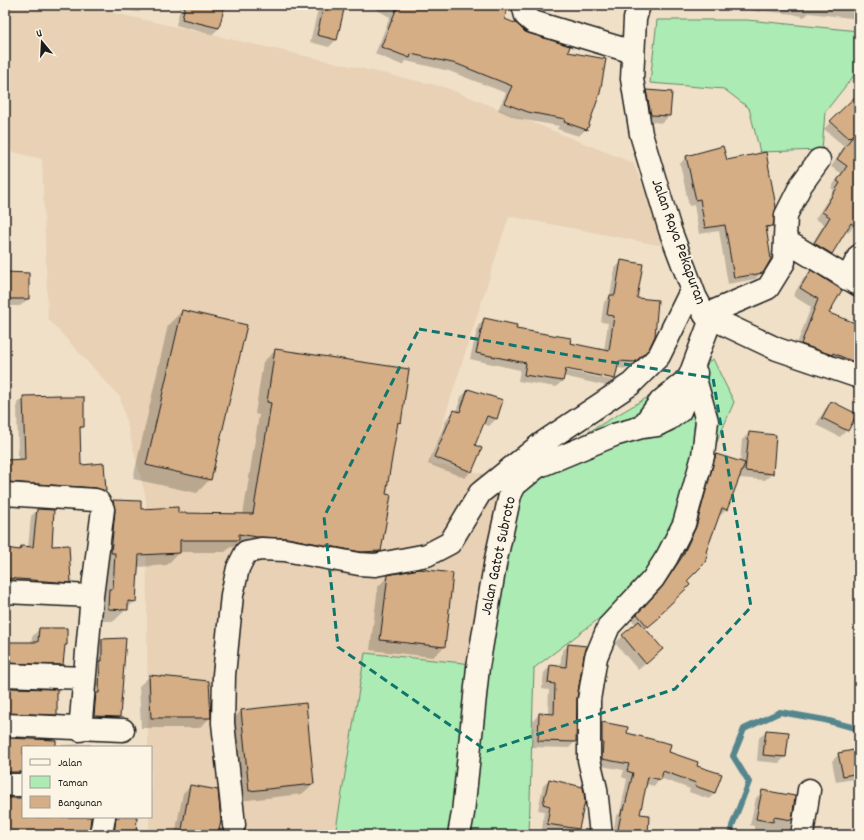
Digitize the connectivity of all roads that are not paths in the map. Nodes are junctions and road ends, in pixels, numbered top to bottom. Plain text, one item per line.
1 (523, 5) edge
2 (639, 5) edge
3 (633, 52) junction
4 (819, 160) dead end
5 (786, 241) junction
6 (859, 256) edge
7 (853, 282) edge
8 (692, 289) junction
9 (713, 319) junction
10 (859, 377) edge
11 (5, 494) edge
12 (5, 592) edge
13 (92, 596) junction
14 (5, 675) edge
15 (84, 678) junction
16 (5, 725) edge
17 (80, 730) junction
18 (123, 730) dead end
19 (5, 785) edge
20 (22, 785) edge
21 (809, 790) dead end
22 (104, 818) edge
23 (234, 825) dead end
24 (101, 835) edge
25 (459, 835) edge
26 (601, 835) edge
27 (802, 835) edge

1 - 3 street
2 - 3 street, Jalan Raya Pekapuran
3 - 8 street, Jalan Raya Pekapuran
4 - 5 street
5 - 7 street
5 - 9 street
6 - 7 street
8 - 9 street, Jalan Raya Pekapuran
8 - 23 street
9 - 10 street
9 - 25 street, Jalan Gatot Subroto
9 - 26 street
11 - 13 street
12 - 13 street
13 - 15 street
14 - 15 street
15 - 17 street
16 - 17 street
17 - 18 street
19 - 20 street
21 - 27 street
22 - 24 street

